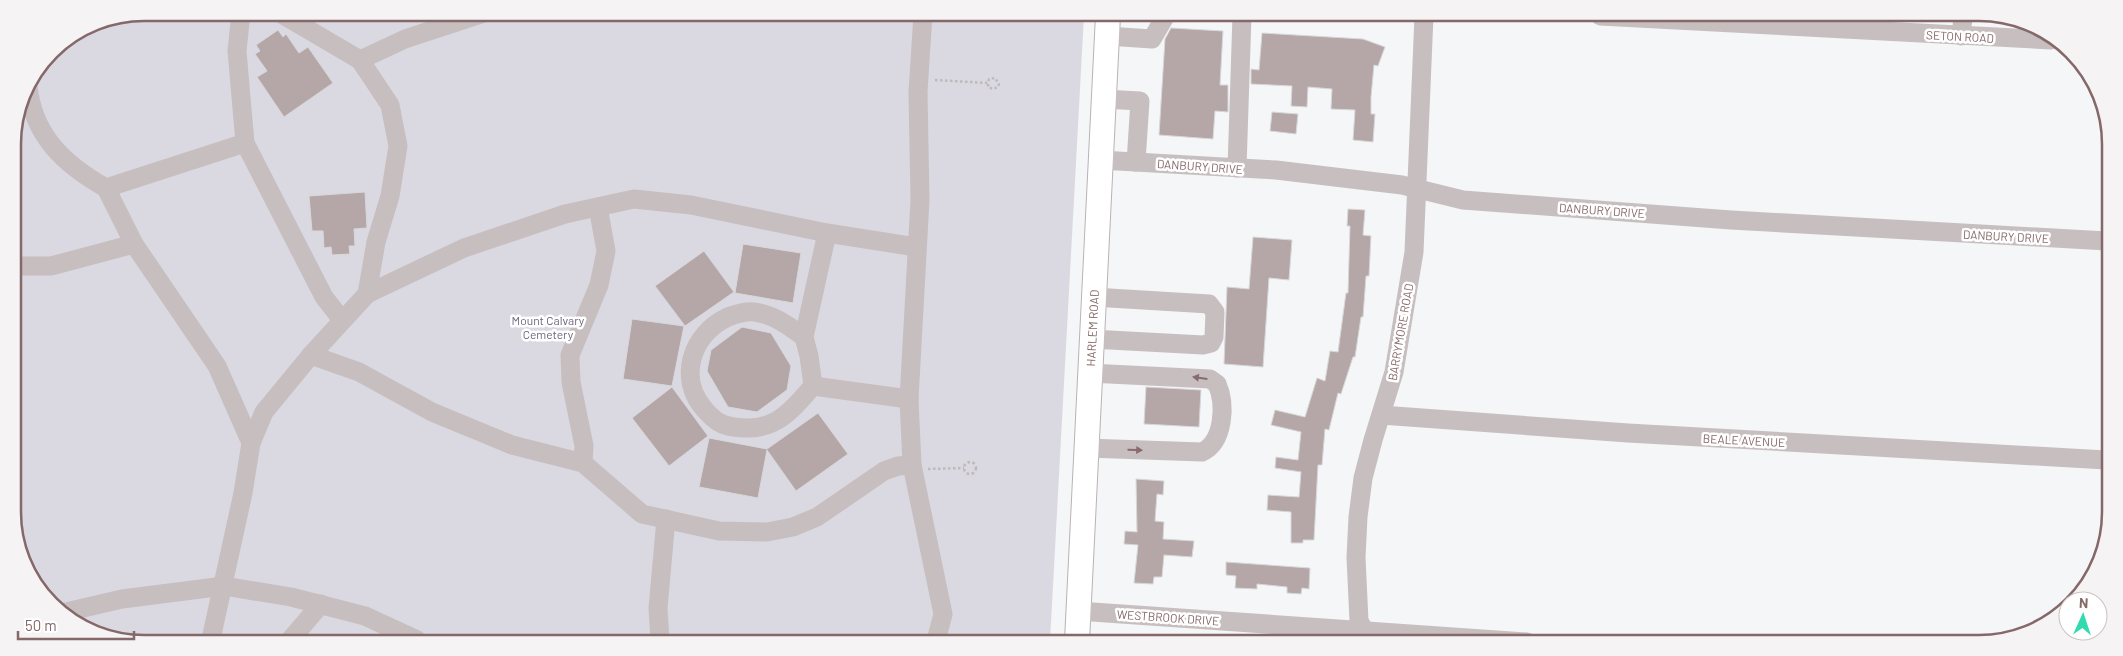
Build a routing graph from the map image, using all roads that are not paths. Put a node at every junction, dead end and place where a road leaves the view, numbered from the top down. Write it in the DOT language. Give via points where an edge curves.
graph roads {
  1 [pos="240,21"];
  2 [pos="294,21"];
  3 [pos="460,21"];
  4 [pos="923,21"];
  5 [pos="1162,21"];
  6 [pos="1242,21"];
  7 [pos="1424,21"];
  8 [pos="1755,21"];
  9 [pos="1963,21"];
  10 [pos="1108,26"];
  11 [pos="1961,36"];
  12 [pos="2043,40"];
  13 [pos="360,60"];
  14 [pos="1103,99"];
  15 [pos="30,100"];
  16 [pos="245,143"];
  17 [pos="1100,160"];
  18 [pos="1136,162"];
  19 [pos="1237,168"];
  20 [pos="106,188"];
  21 [pos="1416,189"];
  22 [pos="598,206"];
  23 [pos="827,232"];
  24 [pos="2102,241"];
  25 [pos="134,244"];
  26 [pos="916,247"];
  27 [pos="22,266"];
  28 [pos="367,294"];
  29 [pos="1093,297"];
  30 [pos="342,320"];
  31 [pos="804,337"];
  32 [pos="1091,338"];
  33 [pos="311,355"];
  34 [pos="1090,373"];
  35 [pos="813,386"];
  36 [pos="908,399"];
  37 [pos="1381,415"];
  38 [pos="251,443"];
  39 [pos="1086,448"];
  40 [pos="2102,460"];
  41 [pos="584,463"];
  42 [pos="913,467"];
  43 [pos="666,519"];
  44 [pos="224,586"];
  45 [pos="321,604"];
  46 [pos="72,611"];
  47 [pos="1078,611"];
  48 [pos="1076,634"];
  49 [pos="1349,634"];
  50 [pos="1367,634"];
  51 [pos="212,635"];
  52 [pos="294,635"];
  53 [pos="406,635"];
  54 [pos="660,635"];
  55 [pos="938,635"];
  1 -- 16 [label="street" via="237,51"];
  2 -- 13 [label="street"];
  3 -- 13 [label="street" via="405,39"];
  4 -- 26 [label="street" via="919,79 920,200"];
  5 -- 10 [label="street" via="1152,39"];
  6 -- 19 [label="street"];
  7 -- 21 [label="street, BARRYMORE ROAD"];
  8 -- 11 [label="street, SETON ROAD"];
  9 -- 11 [label="street"];
  10 -- 14 [label="main road, HARLEM ROAD"];
  11 -- 12 [label="street, SETON ROAD"];
  13 -- 28 [label="street" via="390,105 398,146"];
  14 -- 17 [label="main road, HARLEM ROAD"];
  14 -- 18 [label="street" via="1140,101"];
  15 -- 20 [label="street" via="41,129 57,152 78,172"];
  16 -- 20 [label="street"];
  16 -- 30 [label="street" via="324,297"];
  17 -- 18 [label="street, DANBURY DRIVE"];
  17 -- 29 [label="main road, HARLEM ROAD"];
  18 -- 19 [label="street, DANBURY DRIVE"];
  19 -- 21 [label="street, DANBURY DRIVE" via="1276,170"];
  20 -- 25 [label="street"];
  21 -- 24 [label="street, DANBURY DRIVE" via="1463,200 1731,220"];
  21 -- 37 [label="street, BARRYMORE ROAD" via="1414,252 1394,372"];
  22 -- 23 [label="street" via="634,199 691,205"];
  22 -- 28 [label="street" via="464,248"];
  22 -- 41 [label="street" via="606,251 599,284 570,356"];
  23 -- 26 [label="street"];
  23 -- 31 [label="street"];
  25 -- 27 [label="street" via="51,266"];
  25 -- 38 [label="street" via="217,366"];
  26 -- 36 [label="street"];
  28 -- 30 [label="street"];
  29 -- 32 [label="main road, HARLEM ROAD"];
  29 -- 32 [label="street" via="1209,304 1215,312 1214,337 1211,343 1203,345"];
  30 -- 33 [label="street"];
  31 -- 35 [label="street"];
  31 -- 35 [label="street" via="781,320 754,312 738,313 710,327 701,337 694,349 691,387 697,402 716,421 745,429 774,422"];
  32 -- 34 [label="main road, HARLEM ROAD"];
  33 -- 38 [label="street" via="264,412"];
  33 -- 41 [label="street" via="359,372 432,412 512,445"];
  34 -- 39 [label="main road, HARLEM ROAD"];
  39 -- 34 [label="street, one-way" via="1202,452 1216,441 1222,404 1217,384 1210,380"];
  35 -- 36 [label="street"];
  36 -- 42 [label="street"];
  37 -- 40 [label="street, BEALE AVENUE" via="1628,433"];
  37 -- 50 [label="street, BARRYMORE ROAD" via="1363,478 1358,517 1359,621"];
  38 -- 44 [label="street"];
  39 -- 47 [label="main road, HARLEM ROAD"];
  41 -- 43 [label="street" via="642,514"];
  42 -- 43 [label="street" via="898,466 884,471 817,517 793,527 767,532 719,531"];
  42 -- 55 [label="street" via="943,614"];
  43 -- 54 [label="street" via="658,608"];
  44 -- 45 [label="street"];
  44 -- 46 [label="street" via="122,599"];
  44 -- 51 [label="street"];
  45 -- 52 [label="street"];
  45 -- 53 [label="street" via="365,616"];
  47 -- 48 [label="main road, HARLEM ROAD"];
  47 -- 49 [label="street, WESTBROOK DRIVE"];
}
